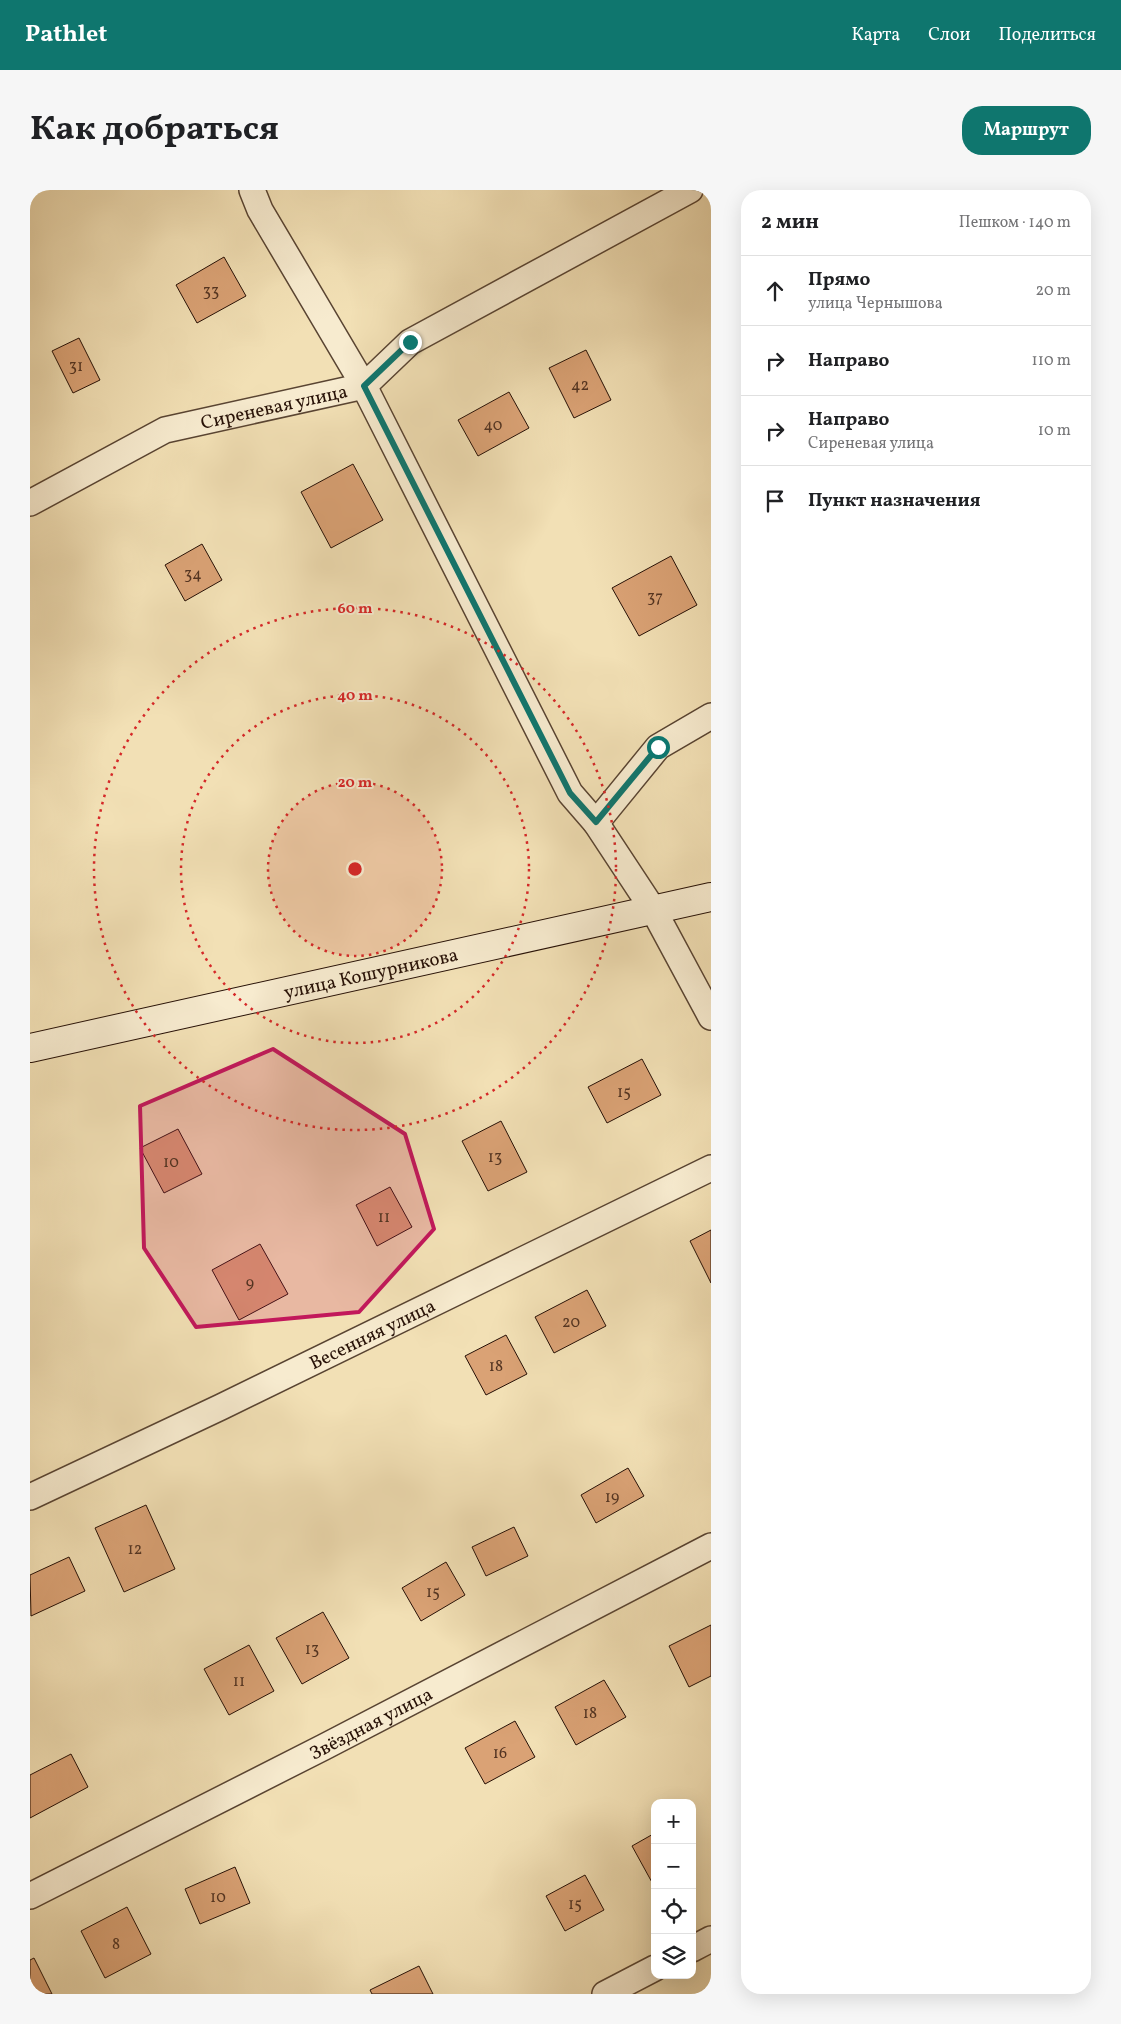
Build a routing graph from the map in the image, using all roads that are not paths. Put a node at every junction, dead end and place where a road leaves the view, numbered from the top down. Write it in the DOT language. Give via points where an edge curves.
graph roads {
  1 [pos="252,190"];
  2 [pos="690,190"];
  3 [pos="364,386"];
  4 [pos="30,503"];
  5 [pos="711,716"];
  6 [pos="596,822"];
  7 [pos="711,897"];
  8 [pos="654,910"];
  9 [pos="711,1017"];
  10 [pos="30,1048"];
  11 [pos="711,1168"];
  12 [pos="30,1497"];
  13 [pos="711,1546"];
  14 [pos="30,1896"];
  15 [pos="711,1939"];
  16 [pos="696,1947"];
  17 [pos="651,1970"];
  18 [pos="605,1994"];
  1 -- 3 [label="street" via="260,210"];
  2 -- 3 [label="street, Сиреневая улица" via="410,342"];
  3 -- 4 [label="street, Сиреневая улица" via="165,430"];
  3 -- 6 [label="street" via="570,793"];
  5 -- 6 [label="street" via="658,747"];
  6 -- 8 [label="street"];
  7 -- 8 [label="main road, улица Кошурникова"];
  8 -- 9 [label="street"];
  8 -- 10 [label="main road, улица Кошурникова"];
  11 -- 12 [label="street, Весенняя улица"];
  13 -- 14 [label="street, Звёздная улица"];
  15 -- 16 [label="street"];
  17 -- 18 [label="street"];
}
